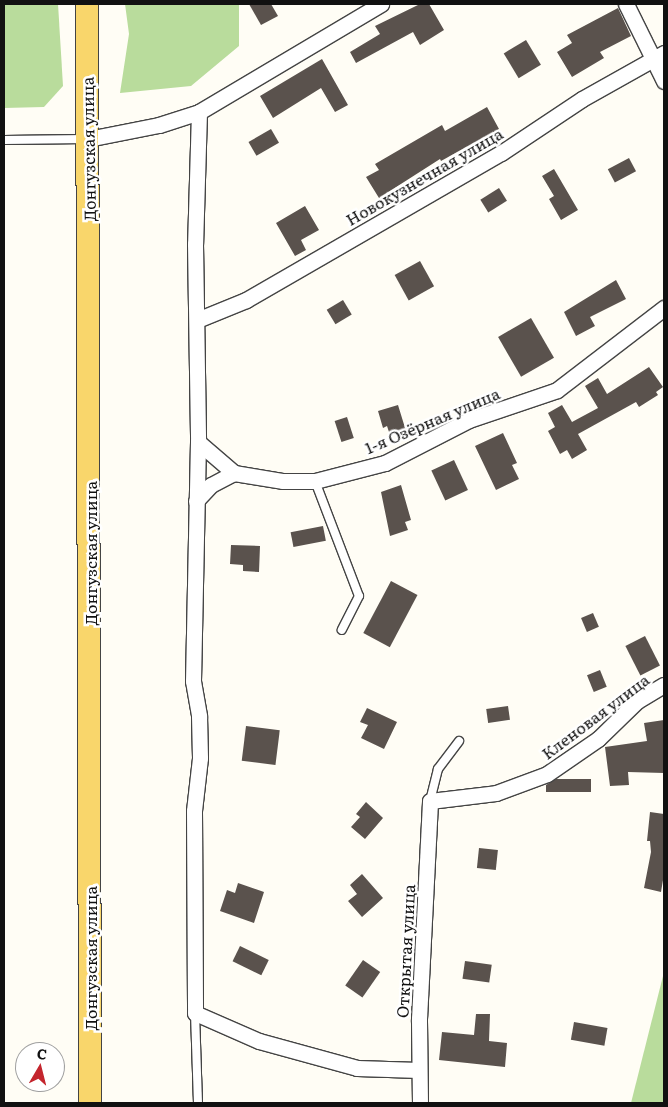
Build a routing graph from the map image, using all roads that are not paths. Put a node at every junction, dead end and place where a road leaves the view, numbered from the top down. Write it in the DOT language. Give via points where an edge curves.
graph roads {
  1 [pos="87,4"];
  2 [pos="381,4"];
  3 [pos="626,4"];
  4 [pos="658,57"];
  5 [pos="664,81"];
  6 [pos="199,112"];
  7 [pos="88,139"];
  8 [pos="4,140"];
  9 [pos="664,308"];
  10 [pos="197,320"];
  11 [pos="198,442"];
  12 [pos="234,473"];
  13 [pos="315,481"];
  14 [pos="196,501"];
  15 [pos="342,630"];
  16 [pos="664,685"];
  17 [pos="459,741"];
  18 [pos="430,801"];
  19 [pos="195,1013"];
  20 [pos="419,1070"];
  21 [pos="90,1103"];
  22 [pos="198,1103"];
  23 [pos="420,1103"];
  1 -- 7 [label="main road, Донгузская улица"];
  2 -- 6 [label="street"];
  3 -- 4 [label="street"];
  4 -- 5 [label="street"];
  4 -- 10 [label="street, Новокузнечная улица" via="582,99 501,153 246,300"];
  6 -- 7 [label="street" via="159,125"];
  6 -- 10 [label="street" via="195,244"];
  7 -- 8 [label="lane"];
  7 -- 21 [label="main road, Донгузская улица"];
  9 -- 13 [label="street, 1-я Озёрная улица" via="557,390 469,420 385,463"];
  10 -- 11 [label="street"];
  11 -- 12 [label="street"];
  11 -- 14 [label="street"];
  12 -- 13 [label="street, 1-я Озёрная улица" via="283,481"];
  12 -- 14 [label="street" via="211,485"];
  13 -- 15 [label="lane" via="359,596"];
  14 -- 19 [label="street" via="193,681 199,716 200,758 194,811"];
  16 -- 18 [label="street, Кленовая улица" via="637,701 598,738 547,774 496,793"];
  17 -- 18 [label="lane" via="438,769"];
  18 -- 20 [label="street, Открытая улица" via="418,1019"];
  19 -- 20 [label="street" via="259,1041 357,1068"];
  19 -- 22 [label="lane"];
  20 -- 23 [label="street, Открытая улица"];
}
